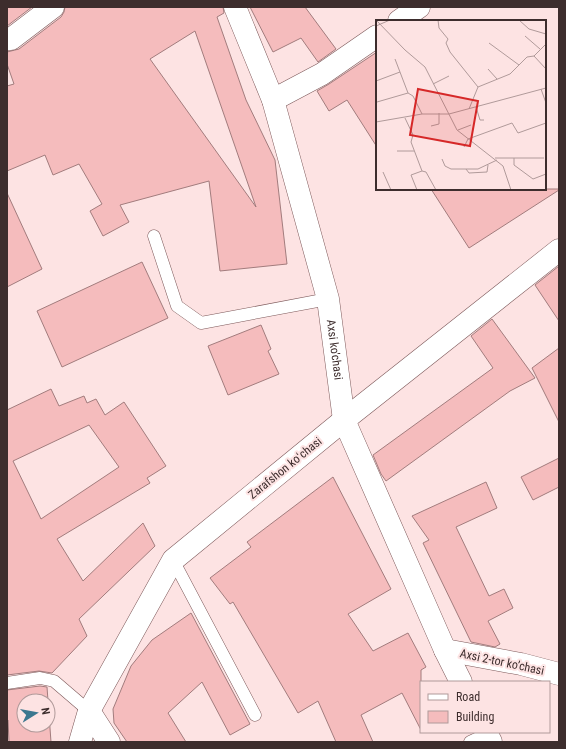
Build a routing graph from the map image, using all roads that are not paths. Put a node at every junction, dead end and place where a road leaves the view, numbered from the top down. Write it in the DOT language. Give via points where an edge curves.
graph roads {
  1 [pos="53,7"];
  2 [pos="235,7"];
  3 [pos="419,7"];
  4 [pos="400,20"];
  5 [pos="376,37"];
  6 [pos="7,39"];
  7 [pos="273,100"];
  8 [pos="154,236"];
  9 [pos="559,250"];
  10 [pos="328,299"];
  11 [pos="344,420"];
  12 [pos="173,560"];
  13 [pos="445,650"];
  14 [pos="559,674"];
  15 [pos="460,681"];
  16 [pos="7,683"];
  17 [pos="89,710"];
  18 [pos="256,715"];
  19 [pos="80,742"];
  20 [pos="109,742"];
  1 -- 6 [label="street" via="11,39"];
  2 -- 7 [label="street, Axsi ko'chasi"];
  3 -- 4 [label="street"];
  5 -- 7 [label="street" via="322,74"];
  7 -- 10 [label="street, Axsi ko'chasi"];
  8 -- 10 [label="lane" via="177,306 201,323"];
  9 -- 11 [label="street, Zarafshon koʻchasi"];
  10 -- 11 [label="street, Axsi ko'chasi"];
  11 -- 12 [label="street, Zarafshon koʻchasi"];
  11 -- 13 [label="street, Axsi ko'chasi"];
  12 -- 17 [label="street, Zarafshon koʻchasi"];
  12 -- 18 [label="lane"];
  13 -- 14 [label="street, Аxsi 2-tor koʼchasi"];
  13 -- 15 [label="street, Axsi ko'chasi"];
  16 -- 17 [label="lane" via="40,678 54,681"];
  17 -- 19 [label="street, Zarafshon koʻchasi"];
  17 -- 20 [label="street"];
}
